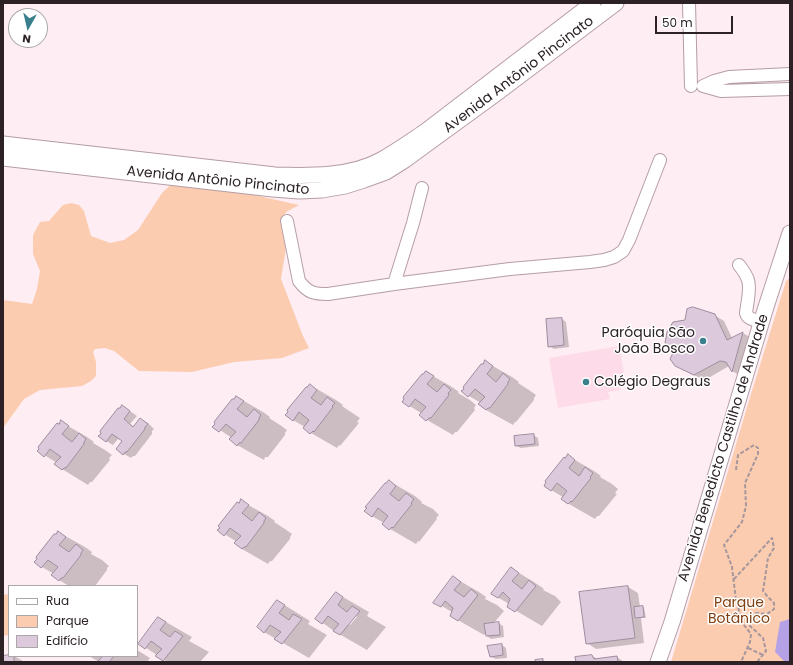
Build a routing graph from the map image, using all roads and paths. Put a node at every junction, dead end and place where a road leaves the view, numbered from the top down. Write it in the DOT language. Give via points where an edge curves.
graph roads {
  1 [pos="593,3"];
  2 [pos="616,3"];
  3 [pos="689,3"];
  4 [pos="790,74"];
  5 [pos="770,75"];
  6 [pos="691,86"];
  7 [pos="769,89"];
  8 [pos="790,89"];
  9 [pos="3,144"];
  10 [pos="3,158"];
  11 [pos="660,160"];
  12 [pos="422,188"];
  13 [pos="287,221"];
  14 [pos="790,233"];
  15 [pos="787,252"];
  16 [pos="739,265"];
  17 [pos="394,284"];
  18 [pos="762,322"];
  19 [pos="736,470"];
  20 [pos="734,578"];
  21 [pos="747,648"];
  22 [pos="763,655"];
  23 [pos="658,662"];
  24 [pos="741,662"];
  25 [pos="757,662"];
  1 -- 9 [label="main road, Avenida Antônio Pincinato" via="426,131 398,150 365,167 321,175 275,175"];
  2 -- 10 [label="main road, Avenida Antônio Pincinato" via="405,160 386,172 345,186 322,190 280,190"];
  3 -- 6 [label="lane"];
  4 -- 5 [label="lane"];
  5 -- 7 [label="lane" via="765,78 764,85"];
  5 -- 7 [label="lane" via="730,77 714,80 703,86 721,90"];
  7 -- 8 [label="lane"];
  11 -- 17 [label="lane" via="630,240 623,251 614,257 590,262"];
  12 -- 17 [label="lane"];
  13 -- 17 [label="lane" via="299,281 310,292 328,294"];
  14 -- 15 [label="main road, Avenida Benedicto Castilho de Andrade"];
  15 -- 18 [label="main road, Avenida Benedicto Castilho de Andrade"];
  16 -- 18 [label="lane" via="748,281 747,317"];
  18 -- 23 [label="main road, Avenida Benedicto Castilho de Andrade"];
  19 -- 20 [label="path" via="738,456 754,445 758,448 758,454 745,483 746,506 742,522 724,545"];
  20 -- 21 [label="path" via="740,614 751,634"];
  20 -- 22 [label="path" via="772,538 774,548 768,558 763,591 774,603 774,609 767,614 755,613 750,625 763,638 766,651"];
  21 -- 22 [label="path"];
  21 -- 24 [label="path"];
  22 -- 25 [label="path"];
}
